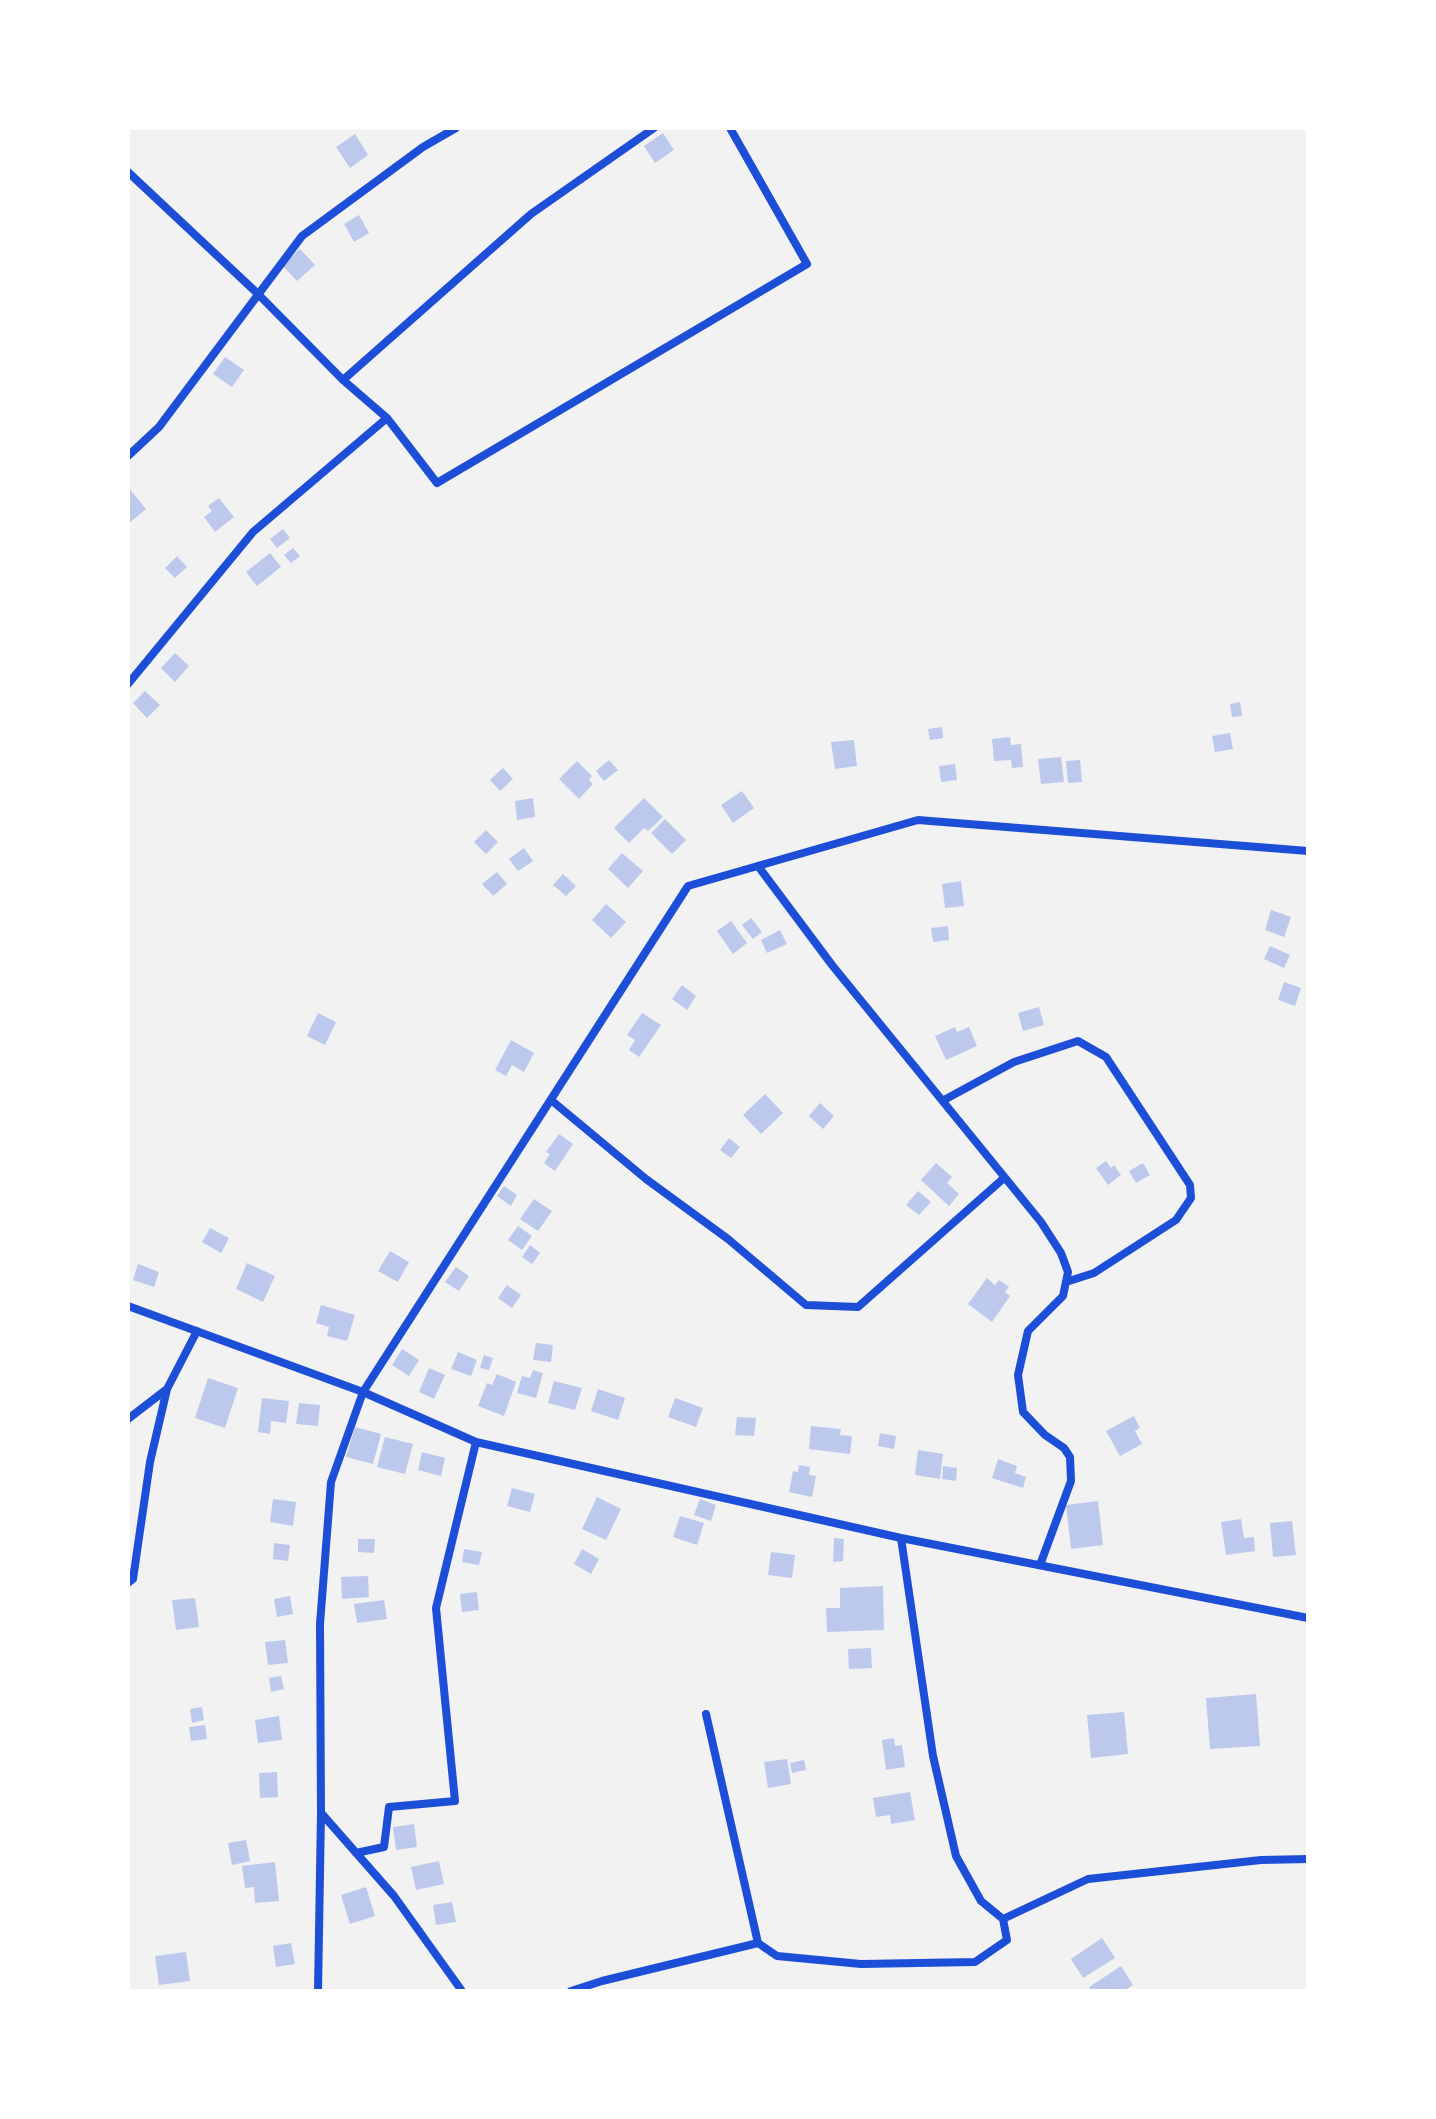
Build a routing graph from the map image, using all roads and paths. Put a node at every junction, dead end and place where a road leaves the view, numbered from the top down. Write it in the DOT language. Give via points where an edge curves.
graph roads {
  1 [pos="456,128"];
  2 [pos="654,128"];
  3 [pos="730,128"];
  4 [pos="128,172"];
  5 [pos="257,293"];
  6 [pos="343,380"];
  7 [pos="387,418"];
  8 [pos="128,456"];
  9 [pos="128,684"];
  10 [pos="1308,851"];
  11 [pos="758,866"];
  12 [pos="551,1100"];
  13 [pos="944,1100"];
  14 [pos="1004,1178"];
  15 [pos="1066,1282"];
  16 [pos="128,1306"];
  17 [pos="197,1331"];
  18 [pos="167,1389"];
  19 [pos="363,1392"];
  20 [pos="128,1419"];
  21 [pos="476,1442"];
  22 [pos="901,1538"];
  23 [pos="1040,1565"];
  24 [pos="128,1583"];
  25 [pos="1308,1618"];
  26 [pos="706,1714"];
  27 [pos="321,1813"];
  28 [pos="356,1853"];
  29 [pos="1308,1859"];
  30 [pos="1003,1919"];
  31 [pos="758,1943"];
  32 [pos="318,1991"];
  33 [pos="462,1991"];
  34 [pos="571,1991"];
  1 -- 5 [label="street" via="302,236"];
  2 -- 6 [label="street" via="531,214"];
  3 -- 7 [label="street" via="807,264 437,483"];
  4 -- 5 [label="street"];
  5 -- 6 [label="street"];
  5 -- 8 [label="street" via="159,427"];
  6 -- 7 [label="street"];
  7 -- 9 [label="street" via="253,532"];
  10 -- 11 [label="street" via="918,820"];
  11 -- 12 [label="street" via="688,886"];
  11 -- 13 [label="street"];
  12 -- 14 [label="street" via="806,1305 858,1307"];
  12 -- 19 [label="street"];
  13 -- 14 [label="street"];
  13 -- 15 [label="street" via="1014,1062 1078,1041 1106,1057 1190,1185 1191,1198 1176,1220 1094,1273"];
  14 -- 15 [label="street" via="1061,1253"];
  15 -- 23 [label="street" via="1063,1296 1028,1331 1018,1375 1023,1412 1064,1448 1072,1467"];
  16 -- 17 [label="street"];
  17 -- 18 [label="street"];
  17 -- 19 [label="street"];
  18 -- 20 [label="street"];
  18 -- 24 [label="street" via="133,1579"];
  19 -- 21 [label="street"];
  19 -- 27 [label="street" via="331,1482 320,1624"];
  21 -- 22 [label="street"];
  21 -- 28 [label="street" via="436,1608 455,1801 389,1807 384,1847"];
  22 -- 23 [label="street"];
  22 -- 30 [label="street" via="933,1756 956,1856 981,1901"];
  23 -- 25 [label="street"];
  26 -- 31 [label="street"];
  27 -- 28 [label="street"];
  27 -- 32 [label="street"];
  28 -- 33 [label="street"];
  29 -- 30 [label="street" via="1088,1879"];
  30 -- 31 [label="street" via="1007,1940 975,1962 777,1956"];
  31 -- 34 [label="street"];
}
